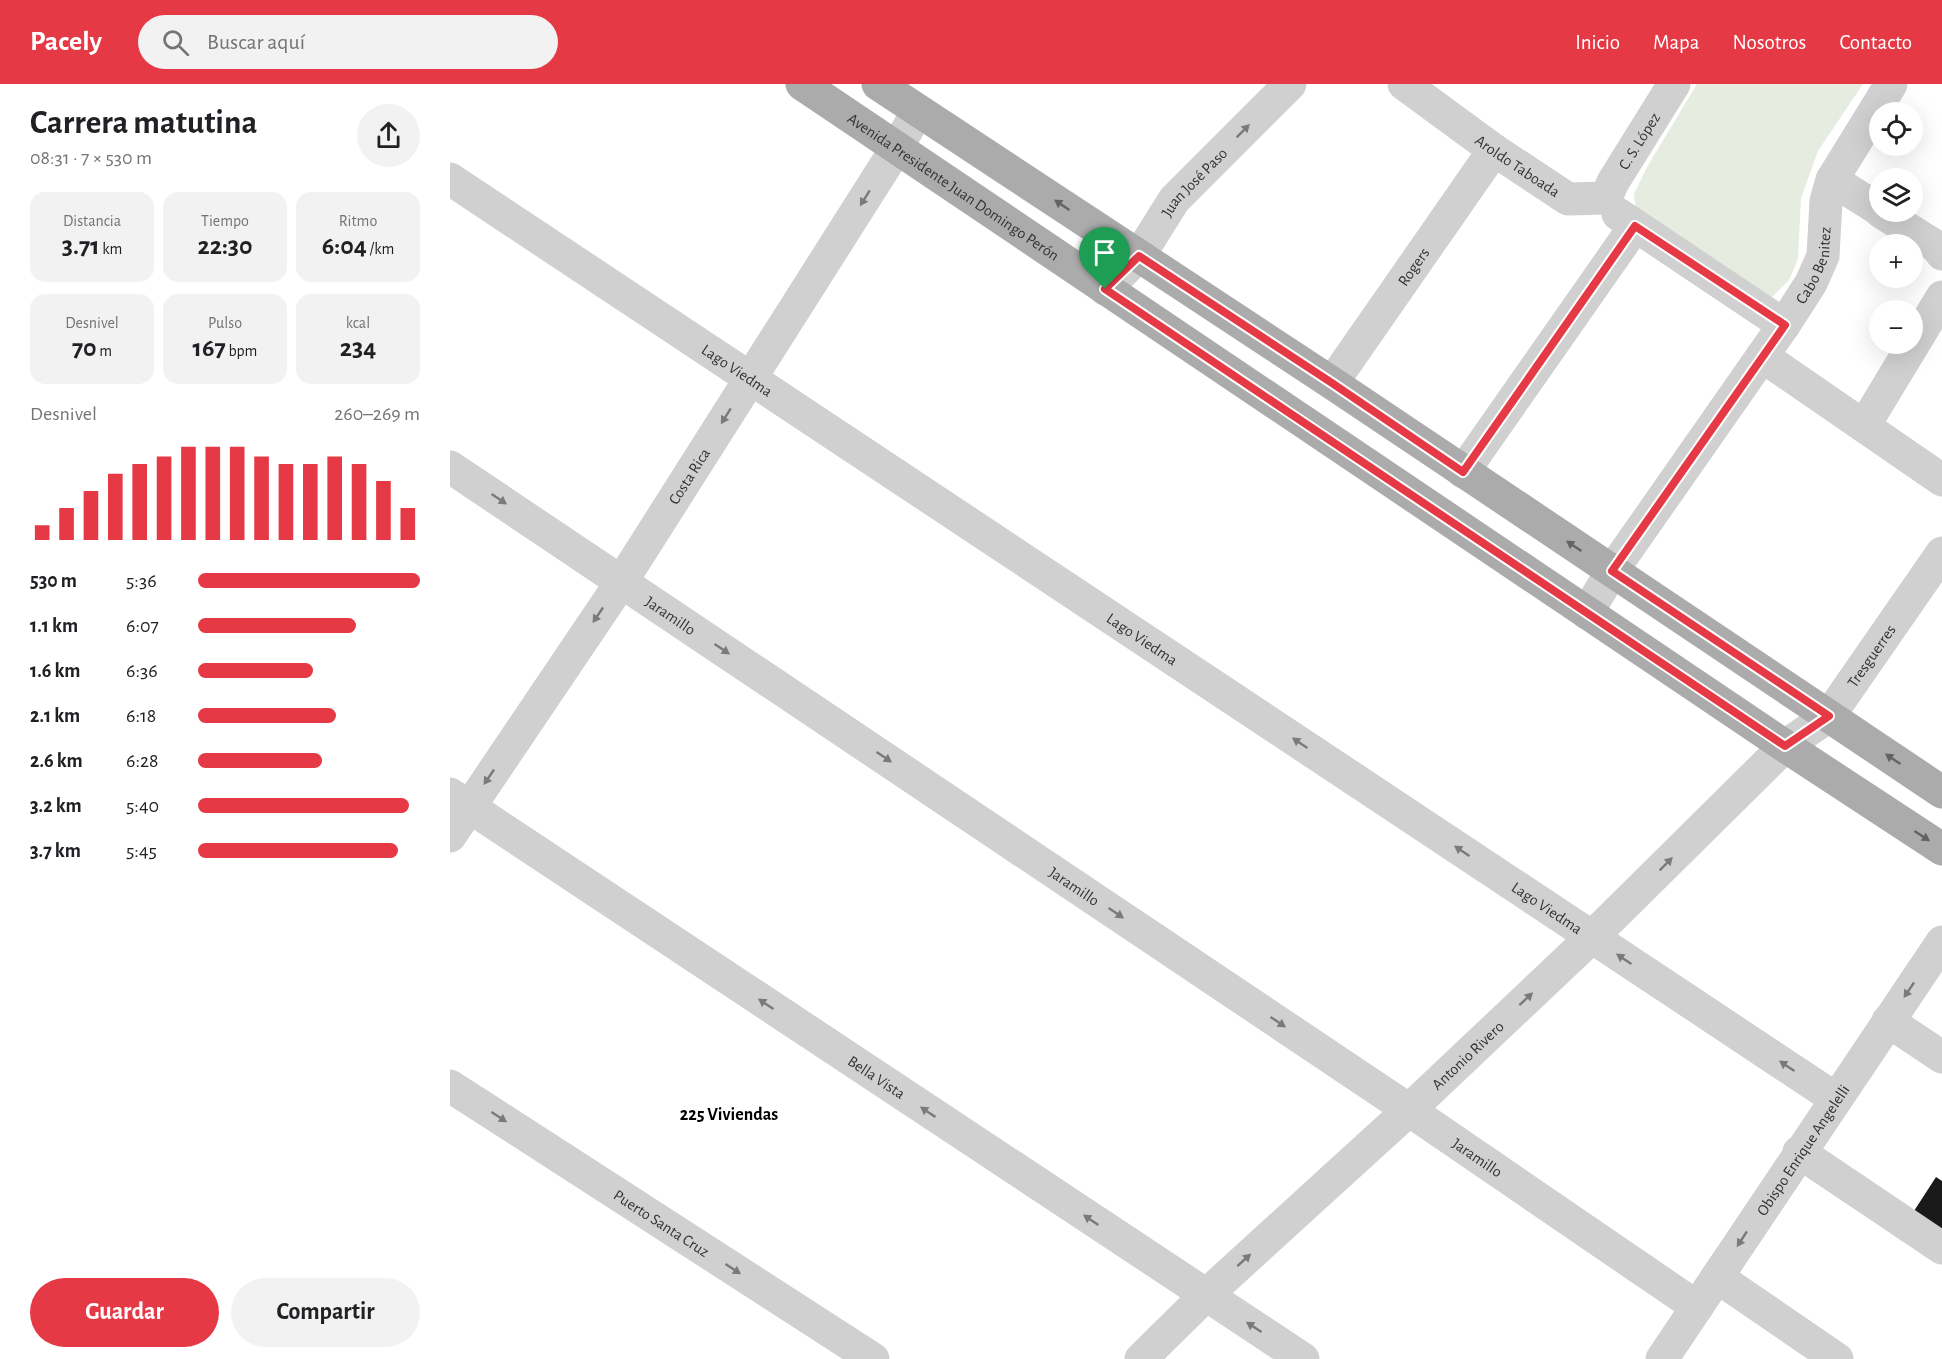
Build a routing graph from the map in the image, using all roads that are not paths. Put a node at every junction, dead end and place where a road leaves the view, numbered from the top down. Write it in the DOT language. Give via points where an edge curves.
graph roads {
  1 [pos="802,84"];
  2 [pos="878,84"];
  3 [pos="1290,84"];
  4 [pos="1404,84"];
  5 [pos="1674,84"];
  6 [pos="1891,84"];
  7 [pos="918,111"];
  8 [pos="896,149"];
  9 [pos="1494,150"];
  10 [pos="450,179"];
  11 [pos="1832,180"];
  12 [pos="1606,198"];
  13 [pos="1869,204"];
  14 [pos="1897,222"];
  15 [pos="1635,226"];
  16 [pos="1942,254"];
  17 [pos="1139,256"];
  18 [pos="1105,289"];
  19 [pos="1942,297"];
  20 [pos="1785,325"];
  21 [pos="1762,356"];
  22 [pos="751,378"];
  23 [pos="1332,383"];
  24 [pos="1864,426"];
  25 [pos="450,467"];
  26 [pos="1463,472"];
  27 [pos="1942,480"];
  28 [pos="1942,553"];
  29 [pos="1612,571"];
  30 [pos="622,581"];
  31 [pos="1587,613"];
  32 [pos="1829,716"];
  33 [pos="1785,746"];
  34 [pos="1942,792"];
  35 [pos="459,801"];
  36 [pos="450,836"];
  37 [pos="1942,849"];
  38 [pos="1592,937"];
  39 [pos="1942,942"];
  40 [pos="1888,1021"];
  41 [pos="1942,1057"];
  42 [pos="450,1086"];
  43 [pos="1836,1099"];
  44 [pos="1409,1110"];
  45 [pos="1799,1152"];
  46 [pos="1942,1248"];
  47 [pos="1717,1277"];
  48 [pos="1205,1296"];
  49 [pos="1697,1307"];
  50 [pos="873,1359"];
  51 [pos="1141,1359"];
  52 [pos="1303,1359"];
  53 [pos="1662,1359"];
  54 [pos="1837,1359"];
  1 -- 8 [label="main road, Avenida Presidente Juan Domingo Perón"];
  2 -- 7 [label="main road"];
  17 -- 3 [label="street, Juan José Paso, one-way" via="1174,200"];
  4 -- 9 [label="street, Aroldo Taboada"];
  5 -- 12 [label="street, C. S. López"];
  6 -- 11 [label="street, Cabo Benitez"];
  7 -- 8 [label="street, Costa Rica"];
  17 -- 7 [label="main road, one-way"];
  8 -- 18 [label="main road, Avenida Presidente Juan Domingo Perón"];
  8 -- 22 [label="street, Costa Rica, one-way"];
  9 -- 12 [label="street, Aroldo Taboada" via="1568,199"];
  9 -- 23 [label="street, Rogers"];
  10 -- 22 [label="street, Lago Viedma"];
  11 -- 13 [label="street"];
  11 -- 20 [label="street, Cabo Benitez" via="1826,201 1823,256"];
  12 -- 15 [label="street" via="1617,214"];
  14 -- 16 [label="street"];
  15 -- 20 [label="street"];
  15 -- 26 [label="street"];
  17 -- 18 [label="street, Juan José Paso"];
  17 -- 23 [label="main road"];
  18 -- 31 [label="main road, Avenida Presidente Juan Domingo Perón"];
  19 -- 24 [label="street"];
  20 -- 21 [label="street, Cabo Benitez"];
  21 -- 24 [label="street"];
  21 -- 29 [label="street, Cabo Benitez"];
  22 -- 30 [label="street, Costa Rica, one-way"];
  38 -- 22 [label="street, Lago Viedma, one-way"];
  23 -- 26 [label="main road"];
  24 -- 27 [label="street"];
  25 -- 30 [label="street, Jaramillo, one-way"];
  29 -- 26 [label="main road, one-way"];
  28 -- 32 [label="street, Tresguerres"];
  29 -- 31 [label="street, Cabo Benitez"];
  29 -- 32 [label="main road"];
  30 -- 35 [label="street, Costa Rica, one-way"];
  30 -- 44 [label="street, Jaramillo, one-way"];
  31 -- 33 [label="main road, Avenida Presidente Juan Domingo Perón"];
  32 -- 33 [label="street, Tresguerres"];
  34 -- 32 [label="main road, one-way"];
  33 -- 37 [label="main road, Avenida Presidente Juan Domingo Perón, one-way"];
  38 -- 33 [label="street, Antonio Rivero, one-way"];
  35 -- 36 [label="street, Costa Rica"];
  48 -- 35 [label="street, Bella Vista, one-way"];
  43 -- 38 [label="street, Lago Viedma, one-way"];
  44 -- 38 [label="street, Antonio Rivero, one-way"];
  39 -- 40 [label="street, Obispo Enrique Angelelli, one-way"];
  40 -- 41 [label="street"];
  40 -- 43 [label="street, Obispo Enrique Angelelli"];
  42 -- 50 [label="street, Puerto Santa Cruz, one-way"];
  43 -- 45 [label="street, Obispo Enrique Angelelli"];
  48 -- 44 [label="street, Antonio Rivero, one-way"];
  44 -- 49 [label="street, Jaramillo"];
  45 -- 46 [label="street"];
  45 -- 47 [label="street, Obispo Enrique Angelelli, one-way"];
  47 -- 49 [label="street, Obispo Enrique Angelelli"];
  47 -- 54 [label="street"];
  48 -- 51 [label="street, Antonio Rivero"];
  52 -- 48 [label="street, Bella Vista, one-way"];
  49 -- 53 [label="street, Obispo Enrique Angelelli"];
}
